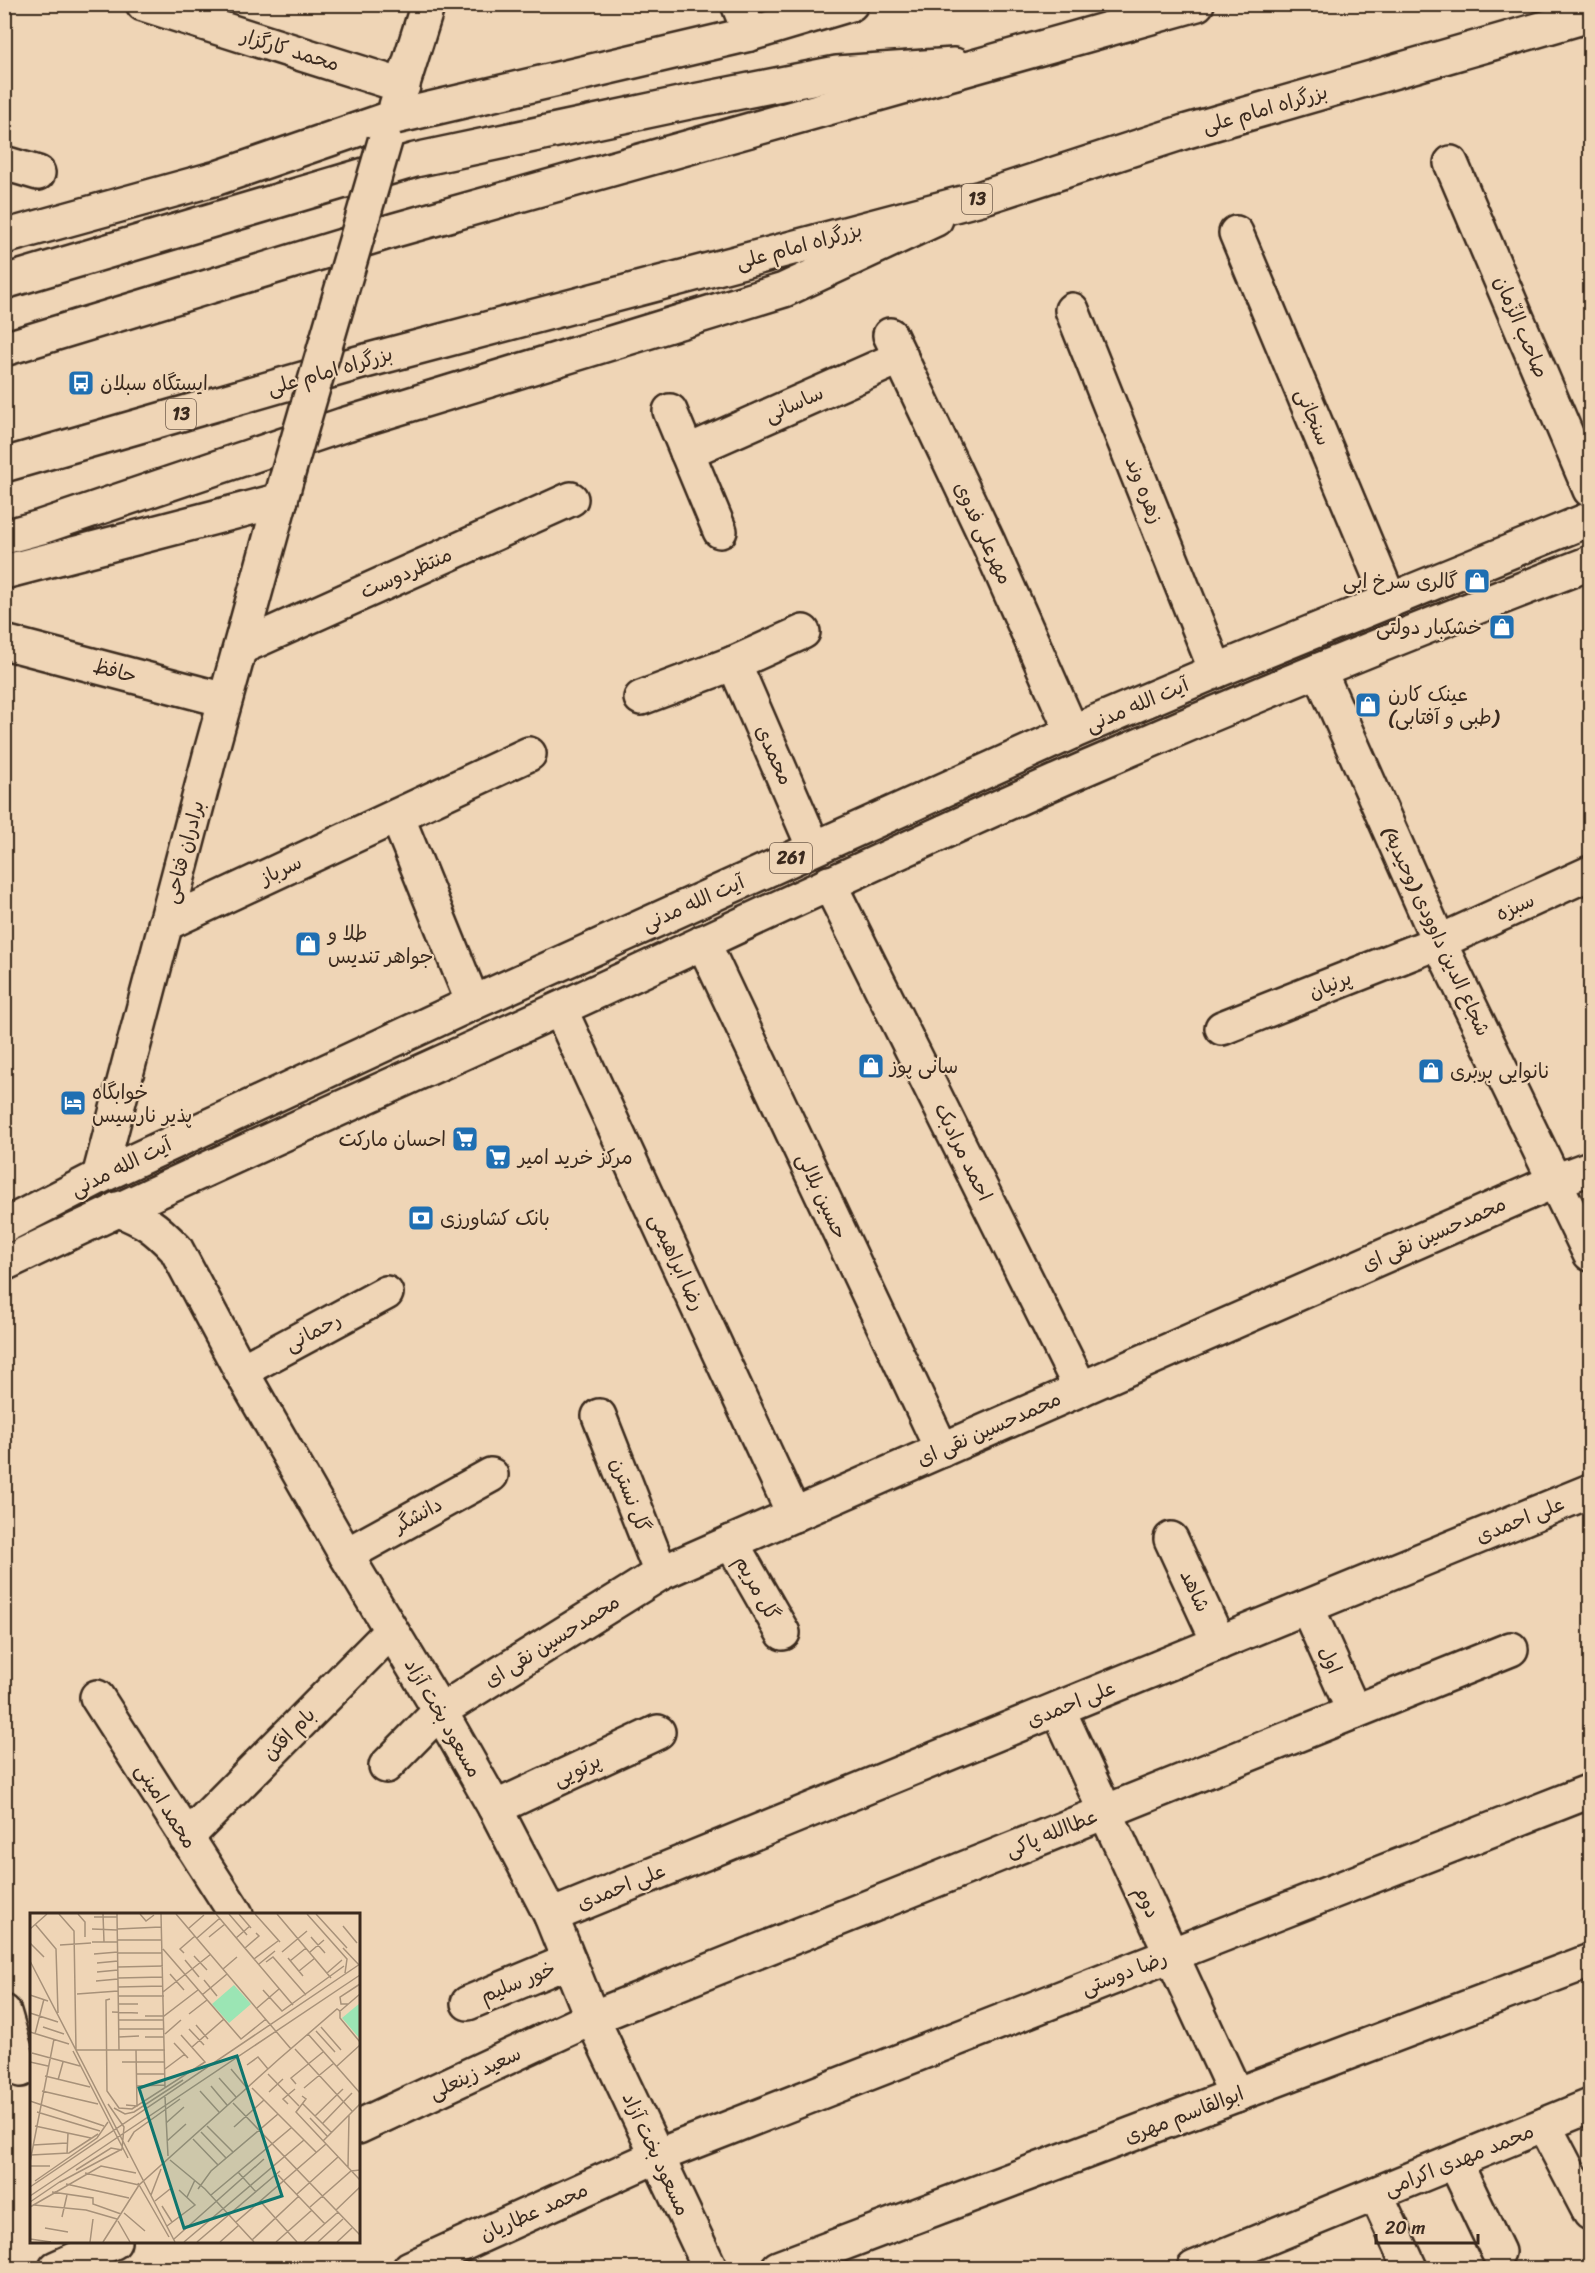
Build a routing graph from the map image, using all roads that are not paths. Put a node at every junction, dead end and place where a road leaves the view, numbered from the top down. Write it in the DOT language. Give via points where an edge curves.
graph roads {
  1 [pos="143,4"];
  2 [pos="428,4"];
  3 [pos="738,4"];
  4 [pos="852,4"];
  5 [pos="1197,4"];
  6 [pos="1590,15"];
  7 [pos="750,34"];
  8 [pos="992,62"];
  9 [pos="403,86"];
  10 [pos="388,130"];
  11 [pos="4,163"];
  12 [pos="1451,163"];
  13 [pos="38,173"];
  14 [pos="981,198"];
  15 [pos="1236,233"];
  16 [pos="4,237"];
  17 [pos="4,282"];
  18 [pos="1072,309"];
  19 [pos="895,346"];
  20 [pos="4,349"];
  21 [pos="670,411"];
  22 [pos="687,452"];
  23 [pos="4,465"];
  24 [pos="1590,490"];
  25 [pos="571,499"];
  26 [pos="280,502"];
  27 [pos="1590,519"];
  28 [pos="720,531"];
  29 [pos="4,537"];
  30 [pos="1590,563"];
  31 [pos="7,580"];
  32 [pos="1390,601"];
  33 [pos="803,632"];
  34 [pos="4,642"];
  35 [pos="242,647"];
  36 [pos="734,663"];
  37 [pos="1319,670"];
  38 [pos="1216,671"];
  39 [pos="640,698"];
  40 [pos="225,700"];
  41 [pos="1072,732"];
  42 [pos="529,754"];
  43 [pos="397,816"];
  44 [pos="814,848"];
  45 [pos="1587,883"];
  46 [pos="829,884"];
  47 [pos="165,924"];
  48 [pos="703,942"];
  49 [pos="1439,942"];
  50 [pos="473,1003"];
  51 [pos="560,1009"];
  52 [pos="1222,1028"];
  53 [pos="1590,1168"];
  54 [pos="99,1177"];
  55 [pos="1555,1181"];
  56 [pos="117,1209"];
  57 [pos="4,1226"];
  58 [pos="1590,1254"];
  59 [pos="4,1263"];
  60 [pos="386,1293"];
  61 [pos="241,1371"];
  62 [pos="1081,1389"];
  63 [pos="599,1416"];
  64 [pos="942,1450"];
  65 [pos="491,1475"];
  66 [pos="1590,1491"];
  67 [pos="794,1515"];
  68 [pos="1170,1539"];
  69 [pos="731,1542"];
  70 [pos="346,1555"];
  71 [pos="660,1573"];
  72 [pos="1307,1607"];
  73 [pos="391,1630"];
  74 [pos="783,1633"];
  75 [pos="1219,1643"];
  76 [pos="1511,1649"];
  77 [pos="97,1697"];
  78 [pos="1058,1709"];
  79 [pos="440,1712"];
  80 [pos="1354,1712"];
  81 [pos="658,1732"];
  82 [pos="386,1766"];
  83 [pos="1590,1791"];
  84 [pos="495,1808"];
  85 [pos="1106,1811"];
  86 [pos="186,1838"];
  87 [pos="235,1913"];
  88 [pos="551,1916"];
  89 [pos="1171,1955"];
  90 [pos="569,1961"];
  91 [pos="1590,1961"];
  92 [pos="468,2003"];
  93 [pos="4,2012"];
  94 [pos="592,2018"];
  95 [pos="19,2071"];
  96 [pos="1236,2095"];
  97 [pos="1590,2106"];
  98 [pos="1544,2125"];
  99 [pos="360,2126"];
  100 [pos="657,2156"];
  101 [pos="1455,2162"];
  102 [pos="1376,2194"];
  103 [pos="1590,2213"];
  104 [pos="110,2243"];
  105 [pos="1498,2252"];
  106 [pos="1247,2259"];
  107 [pos="56,2268"];
  108 [pos="410,2268"];
  109 [pos="710,2268"];
  110 [pos="778,2268"];
  111 [pos="1194,2268"];
  112 [pos="1410,2268"];
  1 -- 9 [label="main road, محمد کارگزار"];
  2 -- 9 [label="main road"];
  3 -- 7 [label="main road"];
  4 -- 7 [label="main road"];
  5 -- 8 [label="main road"];
  6 -- 14 [label="main road, بزرگراه امام علی / 13" via="1184,132"];
  7 -- 10 [label="main road"];
  8 -- 17 [label="main road" via="837,74 416,159"];
  8 -- 20 [label="main road" via="395,230"];
  9 -- 10 [label="main road"];
  10 -- 16 [label="main road"];
  10 -- 26 [label="main road, برادران فتاحی, bridge"];
  11 -- 13 [label="main road"];
  12 -- 24 [label="main road, صاحب الزّمان"];
  14 -- 23 [label="main road, بزرگراه امام علی / 13" via="358,363"];
  14 -- 29 [label="main road" via="784,290 343,425"];
  15 -- 32 [label="main road, سنجانی"];
  18 -- 38 [label="main road, زهره وند"];
  19 -- 22 [label="main road, ساسانی"];
  19 -- 41 [label="main road, مهرعلی فدوی"];
  21 -- 22 [label="main road"];
  22 -- 28 [label="main road"];
  25 -- 35 [label="main road, منتظردوست"];
  26 -- 31 [label="main road"];
  26 -- 35 [label="main road, برادران فتاحی"];
  27 -- 32 [label="main road, آیت الله مدنی / 261"];
  30 -- 37 [label="main road, آیت الله مدنی / 261"];
  32 -- 38 [label="main road, آیت الله مدنی / 261"];
  33 -- 36 [label="main road"];
  34 -- 40 [label="main road, حافظ"];
  35 -- 40 [label="main road, برادران فتاحی"];
  36 -- 39 [label="main road"];
  36 -- 44 [label="main road, محمدی"];
  37 -- 46 [label="main road, آیت الله مدنی / 261"];
  37 -- 49 [label="main road, شجاع الدین داوودی (وحیدیه)"];
  38 -- 41 [label="main road, آیت الله مدنی / 261"];
  40 -- 47 [label="main road, برادران فتاحی"];
  41 -- 44 [label="main road, آیت الله مدنی / 261"];
  42 -- 43 [label="main road, سرباز"];
  43 -- 47 [label="main road, سرباز"];
  43 -- 50 [label="main road"];
  44 -- 50 [label="main road, آیت الله مدنی / 261"];
  45 -- 49 [label="main road, سبزه"];
  46 -- 48 [label="main road, آیت الله مدنی / 261"];
  46 -- 62 [label="main road, احمد مرادبک"];
  47 -- 54 [label="main road, برادران فتاحی"];
  48 -- 51 [label="main road, آیت الله مدنی / 261"];
  48 -- 64 [label="main road, حسین بلالی"];
  49 -- 52 [label="main road, پرنیان"];
  49 -- 55 [label="main road, شجاع الدین داوودی (وحیدیه)"];
  50 -- 54 [label="main road, آیت الله مدنی / 261"];
  51 -- 56 [label="main road, آیت الله مدنی / 261"];
  51 -- 67 [label="main road, رضا ابراهیمی"];
  53 -- 55 [label="main road, محمدحسین نقی ای"];
  54 -- 56 [label="main road"];
  54 -- 57 [label="main road, آیت الله مدنی / 261"];
  55 -- 58 [label="main road, شجاع الدین داوودی (وحیدیه)"];
  55 -- 62 [label="main road, محمدحسین نقی ای"];
  56 -- 59 [label="main road, آیت الله مدنی / 261"];
  56 -- 61 [label="main road, مسعود بخت آزاد" via="144,1220 176,1249"];
  60 -- 61 [label="main road, رحمانی"];
  61 -- 70 [label="main road, مسعود بخت آزاد"];
  62 -- 64 [label="main road, محمدحسین نقی ای"];
  63 -- 71 [label="main road, گل نسترن"];
  64 -- 67 [label="main road, محمدحسین نقی ای"];
  65 -- 70 [label="main road, دانشگر"];
  66 -- 72 [label="main road, علی احمدی"];
  67 -- 69 [label="main road, محمدحسین نقی ای"];
  68 -- 75 [label="main road, شاهد"];
  69 -- 71 [label="main road, محمدحسین نقی ای"];
  69 -- 74 [label="main road, گل مریم"];
  70 -- 73 [label="main road, مسعود بخت آزاد"];
  71 -- 79 [label="main road, محمدحسین نقی ای"];
  72 -- 75 [label="main road, علی احمدی"];
  72 -- 80 [label="main road, اول"];
  73 -- 79 [label="main road, مسعود بخت آزاد"];
  73 -- 86 [label="main road, بام افکن"];
  75 -- 78 [label="main road, علی احمدی"];
  76 -- 80 [label="main road, عطاالله پاکی"];
  77 -- 86 [label="main road, محمد امینی"];
  78 -- 85 [label="main road, دوم"];
  78 -- 88 [label="main road, علی احمدی"];
  79 -- 82 [label="main road, محمدحسین نقی ای"];
  79 -- 84 [label="main road, مسعود بخت آزاد"];
  80 -- 85 [label="main road, عطاالله پاکی"];
  81 -- 84 [label="main road, پرتویی"];
  83 -- 89 [label="main road, رضا دوستی"];
  84 -- 88 [label="main road, مسعود بخت آزاد"];
  85 -- 89 [label="main road, دوم"];
  85 -- 94 [label="main road, عطاالله پاکی"];
  86 -- 87 [label="main road, محمد امینی"];
  88 -- 90 [label="main road, مسعود بخت آزاد"];
  89 -- 96 [label="main road, دوم"];
  89 -- 100 [label="main road, رضا دوستی"];
  90 -- 92 [label="main road, خور سلیم"];
  90 -- 94 [label="main road, مسعود بخت آزاد"];
  91 -- 96 [label="main road, ابوالقاسم مهری"];
  93 -- 95 [label="main road"];
  94 -- 99 [label="main road, سعید زینعلی"];
  94 -- 100 [label="main road, مسعود بخت آزاد"];
  96 -- 110 [label="main road, ابوالقاسم مهری"];
  97 -- 98 [label="main road, محمد مهدی اکرامی"];
  98 -- 101 [label="main road, محمد مهدی اکرامی"];
  98 -- 103 [label="main road"];
  100 -- 108 [label="main road, محمد عطاریان"];
  100 -- 109 [label="main road, مسعود بخت آزاد"];
  101 -- 102 [label="main road, محمد مهدی اکرامی"];
  101 -- 105 [label="main road"];
  102 -- 106 [label="main road, محمد مهدی اکرامی"];
  102 -- 112 [label="main road"];
  104 -- 107 [label="main road"];
  106 -- 111 [label="main road, محمد مهدی اکرامی"];
}
